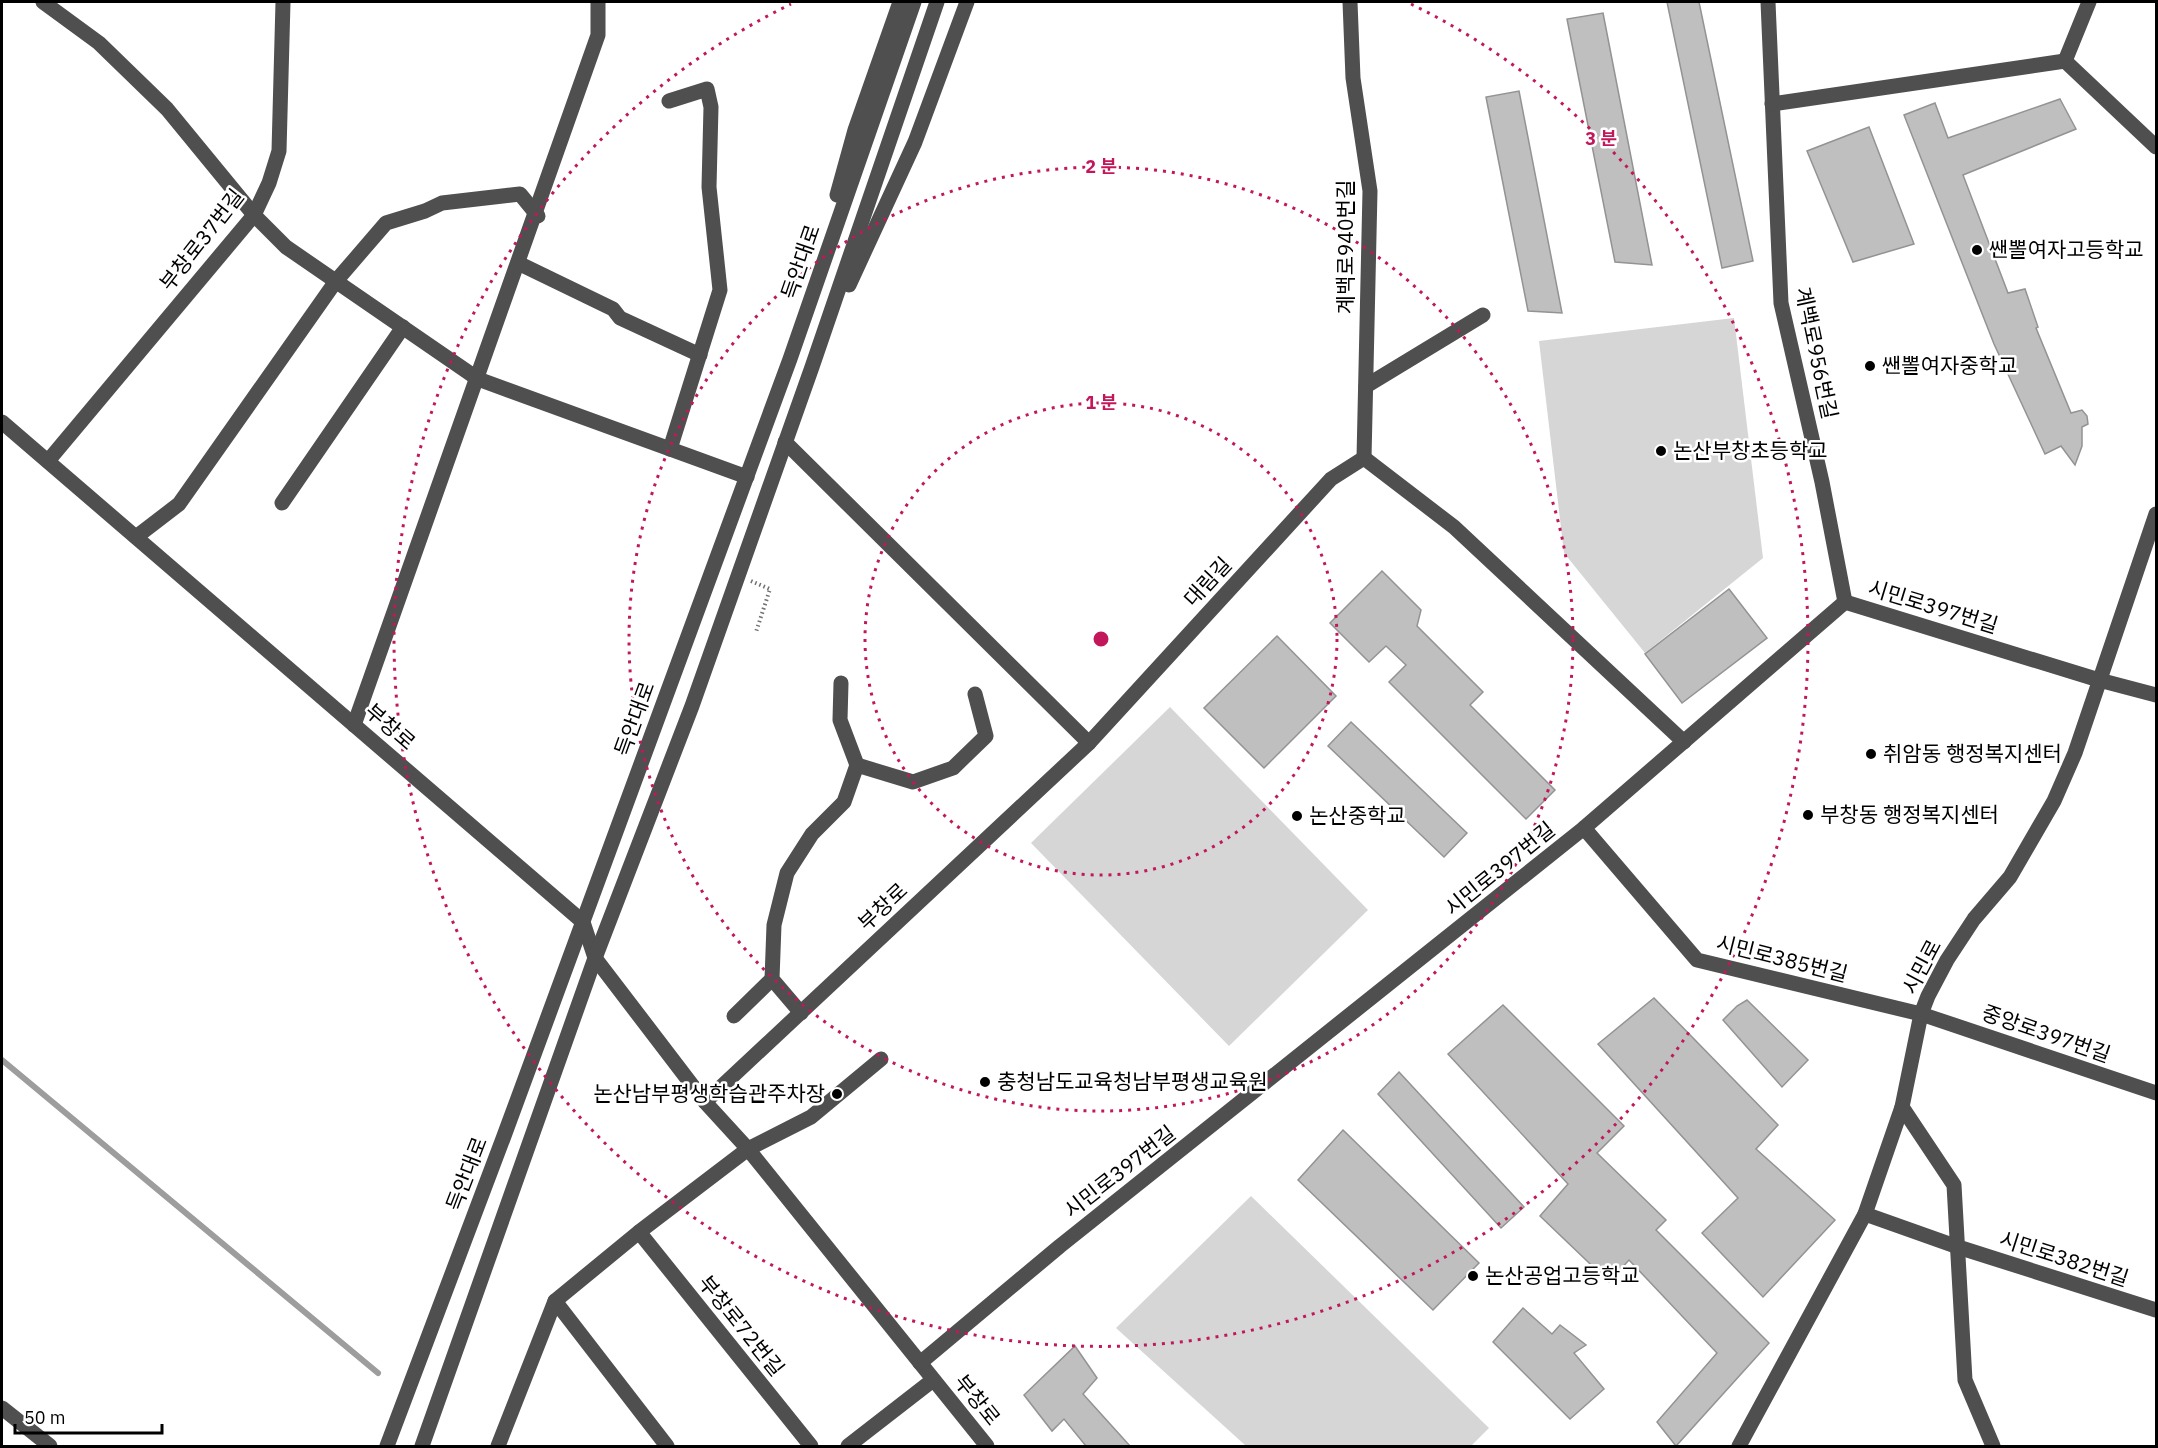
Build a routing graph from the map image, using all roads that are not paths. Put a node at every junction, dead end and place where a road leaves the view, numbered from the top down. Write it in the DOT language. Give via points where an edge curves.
graph roads {
  1 [pos="43,2"];
  2 [pos="283,2"];
  3 [pos="598,2"];
  4 [pos="900,2"];
  5 [pos="914,2"];
  6 [pos="937,2"];
  7 [pos="967,2"];
  8 [pos="1350,2"];
  9 [pos="1768,2"];
  10 [pos="2089,2"];
  11 [pos="2065,62"];
  12 [pos="669,101"];
  13 [pos="1772,104"];
  14 [pos="2157,147"];
  15 [pos="537,214"];
  16 [pos="254,215"];
  17 [pos="518,263"];
  18 [pos="336,281"];
  19 [pos="1483,315"];
  20 [pos="402,327"];
  21 [pos="700,356"];
  22 [pos="790,359"];
  23 [pos="812,367"];
  24 [pos="478,378"];
  25 [pos="1366,386"];
  26 [pos="2,422"];
  27 [pos="785,442"];
  28 [pos="670,449"];
  29 [pos="1364,458"];
  30 [pos="48,461"];
  31 [pos="747,477"];
  32 [pos="282,503"];
  33 [pos="2157,514"];
  34 [pos="136,537"];
  35 [pos="1845,602"];
  36 [pos="2099,680"];
  37 [pos="842,683"];
  38 [pos="975,694"];
  39 [pos="2157,695"];
  40 [pos="354,725"];
  41 [pos="1684,742"];
  42 [pos="1089,743"];
  43 [pos="857,765"];
  44 [pos="1584,828"];
  45 [pos="583,922"];
  46 [pos="595,958"];
  47 [pos="772,979"];
  48 [pos="801,1013"];
  49 [pos="1921,1014"];
  50 [pos="734,1016"];
  51 [pos="881,1059"];
  52 [pos="2157,1093"];
  53 [pos="705,1102"];
  54 [pos="1902,1107"];
  55 [pos="748,1149"];
  56 [pos="1864,1214"];
  57 [pos="639,1232"];
  58 [pos="1958,1247"];
  59 [pos="555,1301"];
  60 [pos="2157,1310"];
  61 [pos="920,1364"];
  62 [pos="933,1380"];
  63 [pos="2,1408"];
  64 [pos="50,1446"];
  65 [pos="387,1446"];
  66 [pos="422,1446"];
  67 [pos="498,1446"];
  68 [pos="667,1446"];
  69 [pos="811,1446"];
  70 [pos="848,1446"];
  71 [pos="987,1446"];
  72 [pos="1739,1446"];
  73 [pos="1993,1446"];
  1 -- 16 [label="street" via="99,43 167,109"];
  2 -- 16 [label="street, 부창로37번길" via="279,151"];
  3 -- 15 [label="street" via="598,35"];
  4 -- 22 [label="street" via="855,130"];
  5 -- 22 [label="street, 득안대로"];
  6 -- 23 [label="street"];
  7 -- 23 [label="street" via="915,142"];
  8 -- 25 [label="street, 계백로940번길" via="1353,78 1370,191"];
  9 -- 13 [label="street, 계백로956번길"];
  10 -- 11 [label="street"];
  11 -- 13 [label="street"];
  11 -- 14 [label="street"];
  12 -- 21 [label="street" via="707,89 711,107 709,187 720,290"];
  13 -- 35 [label="street, 계백로956번길" via="1781,303"];
  15 -- 17 [label="street"];
  15 -- 18 [label="street" via="520,194 442,203 386,223"];
  16 -- 18 [label="street" via="286,247"];
  16 -- 30 [label="street, 부창로37번길"];
  17 -- 21 [label="street"];
  17 -- 24 [label="street"];
  18 -- 20 [label="street"];
  18 -- 34 [label="street" via="180,504"];
  19 -- 25 [label="street"];
  20 -- 24 [label="street"];
  20 -- 32 [label="street"];
  21 -- 28 [label="street"];
  22 -- 31 [label="street, 득안대로"];
  23 -- 27 [label="street"];
  24 -- 28 [label="street"];
  24 -- 40 [label="street"];
  25 -- 29 [label="street, 계백로940번길"];
  26 -- 30 [label="street, 부창로"];
  27 -- 42 [label="street"];
  27 -- 46 [label="street" via="692,706"];
  28 -- 31 [label="street"];
  29 -- 41 [label="street" via="1454,527"];
  29 -- 42 [label="street, 대림길" via="1331,479"];
  30 -- 34 [label="street, 부창로"];
  31 -- 45 [label="street, 득안대로"];
  33 -- 36 [label="street, 시민로"];
  34 -- 40 [label="street, 부창로"];
  35 -- 36 [label="street, 시민로397번길"];
  35 -- 41 [label="street, 시민로397번길"];
  36 -- 39 [label="street, 시민로397번길"];
  36 -- 49 [label="street, 시민로" via="2054,801 2010,877 1988,900 1947,960"];
  37 -- 43 [label="street" via="840,720"];
  38 -- 43 [label="street" via="986,736 953,768 913,782"];
  40 -- 45 [label="street, 부창로"];
  41 -- 44 [label="street, 시민로397번길"];
  42 -- 48 [label="street, 부창로"];
  43 -- 47 [label="street" via="844,802 812,834 787,873 774,925"];
  44 -- 49 [label="street, 시민로385번길" via="1697,960"];
  44 -- 61 [label="street, 시민로397번길" via="1060,1246"];
  45 -- 46 [label="street, 부창로"];
  45 -- 65 [label="street, 득안대로"];
  46 -- 53 [label="street, 부창로"];
  46 -- 66 [label="street"];
  47 -- 48 [label="street"];
  47 -- 50 [label="street"];
  48 -- 53 [label="street, 부창로"];
  49 -- 52 [label="street, 중앙로397번길"];
  49 -- 54 [label="street, 시민로"];
  51 -- 55 [label="street" via="811,1117"];
  53 -- 55 [label="street, 부창로"];
  54 -- 56 [label="street, 시민로"];
  54 -- 58 [label="street" via="1954,1185"];
  55 -- 57 [label="street"];
  55 -- 61 [label="street, 부창로"];
  56 -- 58 [label="street, 시민로382번길"];
  56 -- 72 [label="street, 시민로"];
  57 -- 59 [label="street"];
  57 -- 69 [label="street, 부창로72번길"];
  58 -- 60 [label="street, 시민로382번길"];
  58 -- 73 [label="street" via="1965,1380"];
  59 -- 67 [label="street"];
  59 -- 68 [label="street"];
  61 -- 62 [label="street, 부창로"];
  62 -- 70 [label="street"];
  62 -- 71 [label="street, 부창로"];
  63 -- 64 [label="street"];
}
